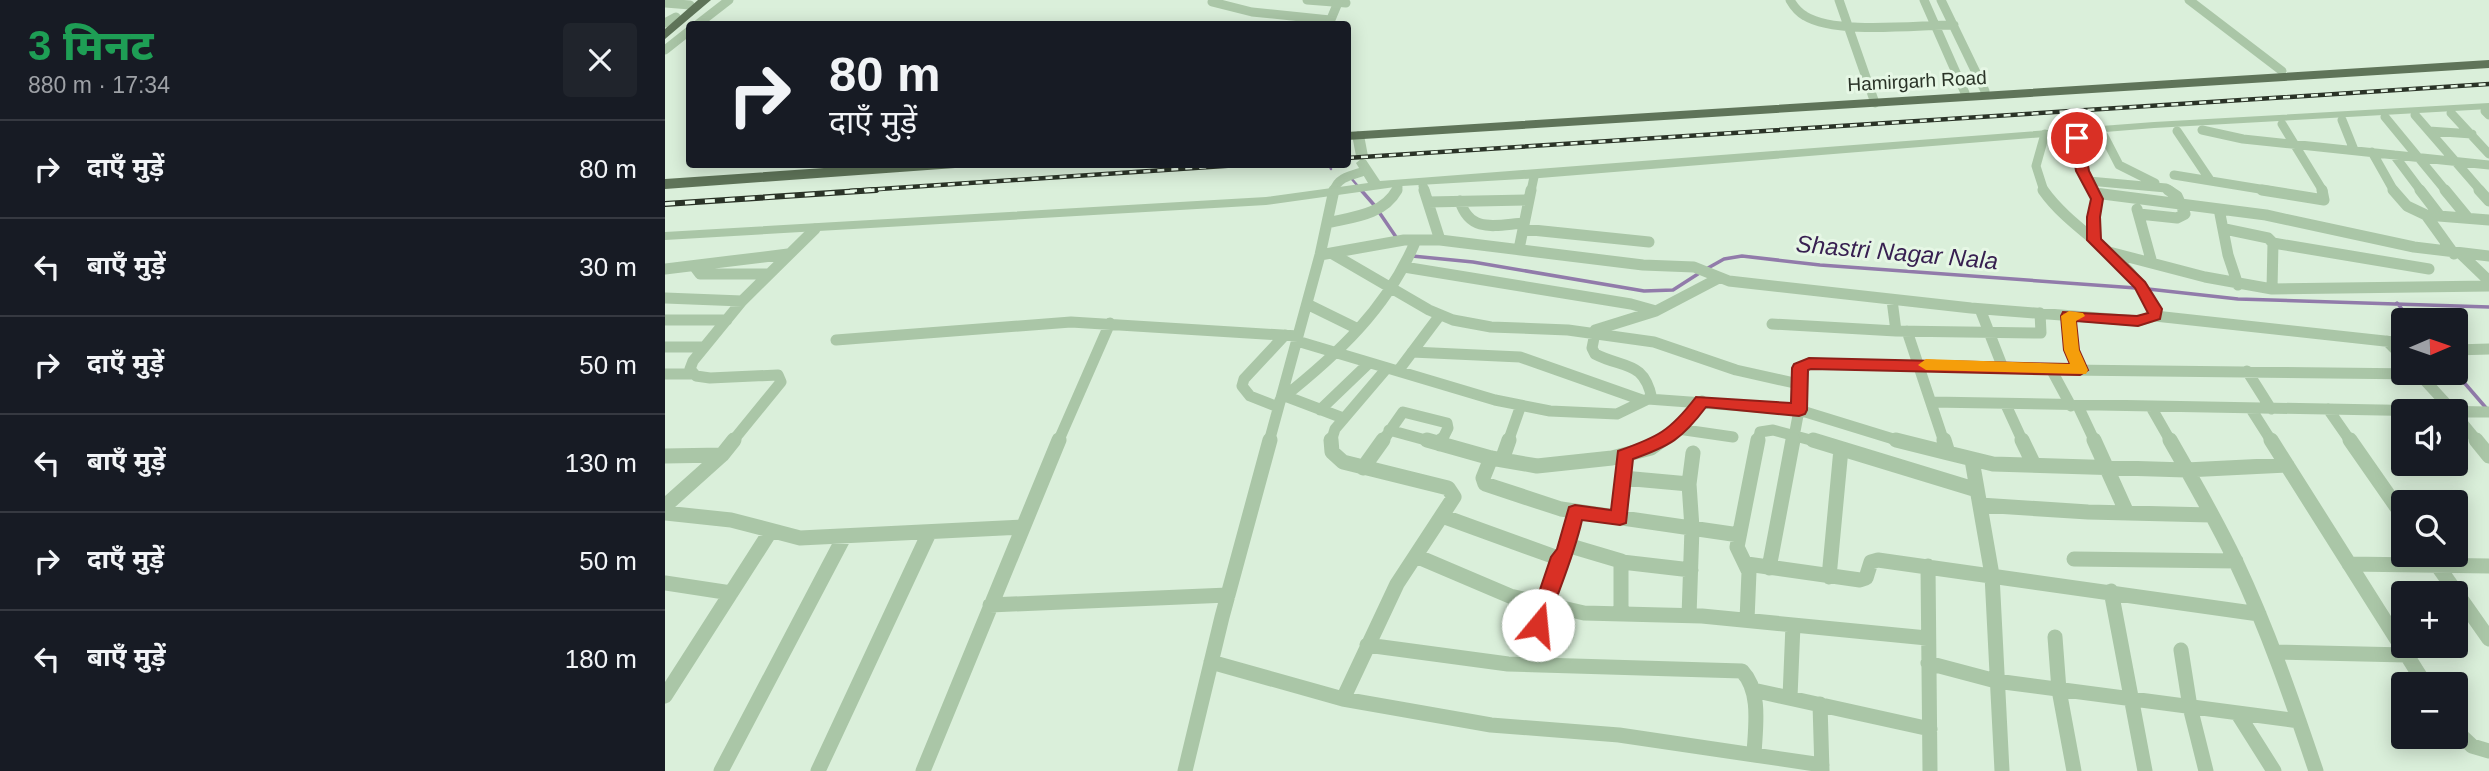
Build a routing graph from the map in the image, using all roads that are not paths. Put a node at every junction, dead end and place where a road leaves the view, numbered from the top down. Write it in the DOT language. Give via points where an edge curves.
graph roads {
  1 [pos="705,0"];
  2 [pos="729,0"];
  3 [pos="1307,0"];
  4 [pos="1790,0"];
  5 [pos="1839,0"];
  6 [pos="1924,0"];
  7 [pos="1941,0"];
  8 [pos="2189,0"];
  9 [pos="1343,1"];
  10 [pos="1212,2"];
  11 [pos="665,3"];
  12 [pos="693,3"];
  13 [pos="702,21"];
  14 [pos="1317,21"];
  15 [pos="1333,21"];
  16 [pos="1935,24"];
  17 [pos="1846,25"];
  18 [pos="1954,25"];
  19 [pos="669,32"];
  20 [pos="2489,57"];
  21 [pos="2489,64"];
  22 [pos="2282,71"];
  23 [pos="1985,91"];
  24 [pos="1965,93"];
  25 [pos="1874,100"];
  26 [pos="2488,110"];
  27 [pos="2451,113"];
  28 [pos="2415,115"];
  29 [pos="2385,117"];
  30 [pos="2342,120"];
  31 [pos="2282,124"];
  32 [pos="2202,130"];
  33 [pos="2177,131"];
  34 [pos="2428,131"];
  35 [pos="1351,133"];
  36 [pos="2472,134"];
  37 [pos="2104,136"];
  38 [pos="2044,137"];
  39 [pos="2077,138"];
  40 [pos="2292,144"];
  41 [pos="2354,150"];
  42 [pos="2372,152"];
  43 [pos="2489,153"];
  44 [pos="2394,155"];
  45 [pos="2419,158"];
  46 [pos="2456,161"];
  47 [pos="1363,163"];
  48 [pos="2489,165"];
  49 [pos="799,168"];
  50 [pos="897,168"];
  51 [pos="2174,175"];
  52 [pos="665,177"];
  53 [pos="1534,177"];
  54 [pos="2210,180"];
  55 [pos="2088,181"];
  56 [pos="665,184"];
  57 [pos="1382,186"];
  58 [pos="1423,186"];
  59 [pos="2161,186"];
  60 [pos="1339,191"];
  61 [pos="2095,193"];
  62 [pos="1294,195"];
  63 [pos="2134,198"];
  64 [pos="1528,200"];
  65 [pos="1460,201"];
  66 [pos="2489,201"];
  67 [pos="1428,202"];
  68 [pos="2183,205"];
  69 [pos="2219,209"];
  70 [pos="2139,214"];
  71 [pos="2426,215"];
  72 [pos="2440,216"];
  73 [pos="2478,219"];
  74 [pos="1327,223"];
  75 [pos="1523,226"];
  76 [pos="665,229"];
  77 [pos="815,229"];
  78 [pos="2225,229"];
  79 [pos="2489,233"];
  80 [pos="665,236"];
  81 [pos="1410,240"];
  82 [pos="1440,240"];
  83 [pos="2094,240"];
  84 [pos="1649,242"];
  85 [pos="2273,243"];
  86 [pos="1519,249"];
  87 [pos="2107,251"];
  88 [pos="788,254"];
  89 [pos="1326,254"];
  90 [pos="2458,255"];
  91 [pos="2489,256"];
  92 [pos="1407,261"];
  93 [pos="2152,263"];
  94 [pos="694,266"];
  95 [pos="665,269"];
  96 [pos="2429,269"];
  97 [pos="768,274"];
  98 [pos="1710,274"];
  99 [pos="2489,284"];
  100 [pos="2238,285"];
  101 [pos="1392,287"];
  102 [pos="2272,289"];
  103 [pos="665,298"];
  104 [pos="1892,300"];
  105 [pos="742,301"];
  106 [pos="1307,304"];
  107 [pos="1980,309"];
  108 [pos="1655,311"];
  109 [pos="2040,313"];
  110 [pos="1440,315"];
  111 [pos="2069,316"];
  112 [pos="2155,316"];
  113 [pos="665,320"];
  114 [pos="727,320"];
  115 [pos="1110,323"];
  116 [pos="1772,324"];
  117 [pos="1358,328"];
  118 [pos="1902,331"];
  119 [pos="1591,332"];
  120 [pos="1989,333"];
  121 [pos="1293,337"];
  122 [pos="837,340"];
  123 [pos="2387,341"];
  124 [pos="2391,342"];
  125 [pos="2391,345"];
  126 [pos="665,347"];
  127 [pos="704,347"];
  128 [pos="2489,349"];
  129 [pos="2468,350"];
  130 [pos="1412,352"];
  131 [pos="1336,354"];
  132 [pos="1369,363"];
  133 [pos="1918,364"];
  134 [pos="2003,368"];
  135 [pos="2051,369"];
  136 [pos="1392,370"];
  137 [pos="2080,370"];
  138 [pos="2247,371"];
  139 [pos="2391,373"];
  140 [pos="665,374"];
  141 [pos="691,374"];
  142 [pos="1800,384"];
  143 [pos="2429,385"];
  144 [pos="1647,399"];
  145 [pos="2442,399"];
  146 [pos="1281,401"];
  147 [pos="1702,401"];
  148 [pos="1932,402"];
  149 [pos="1521,405"];
  150 [pos="2005,405"];
  151 [pos="2074,406"];
  152 [pos="2151,407"];
  153 [pos="2251,409"];
  154 [pos="2271,409"];
  155 [pos="1320,410"];
  156 [pos="1799,410"];
  157 [pos="2328,410"];
  158 [pos="2391,411"];
  159 [pos="2468,412"];
  160 [pos="2486,412"];
  161 [pos="1343,418"];
  162 [pos="1678,429"];
  163 [pos="1389,430"];
  164 [pos="2468,430"];
  165 [pos="1795,435"];
  166 [pos="1733,437"];
  167 [pos="1440,444"];
  168 [pos="1841,449"];
  169 [pos="1693,453"];
  170 [pos="1948,453"];
  171 [pos="723,455"];
  172 [pos="1625,455"];
  173 [pos="665,456"];
  174 [pos="2489,456"];
  175 [pos="1496,459"];
  176 [pos="1972,460"];
  177 [pos="2033,465"];
  178 [pos="2287,466"];
  179 [pos="2106,467"];
  180 [pos="1363,468"];
  181 [pos="2186,470"];
  182 [pos="1623,478"];
  183 [pos="1689,484"];
  184 [pos="1979,498"];
  185 [pos="2391,499"];
  186 [pos="665,506"];
  187 [pos="1575,512"];
  188 [pos="665,513"];
  189 [pos="2127,513"];
  190 [pos="2211,515"];
  191 [pos="1442,516"];
  192 [pos="1620,518"];
  193 [pos="1022,527"];
  194 [pos="1692,528"];
  195 [pos="771,532"];
  196 [pos="929,533"];
  197 [pos="1739,534"];
  198 [pos="844,537"];
  199 [pos="1564,551"];
  200 [pos="1416,556"];
  201 [pos="2074,559"];
  202 [pos="2236,561"];
  203 [pos="1622,562"];
  204 [pos="2391,562"];
  205 [pos="1747,564"];
  206 [pos="2349,564"];
  207 [pos="2468,564"];
  208 [pos="1928,566"];
  209 [pos="2489,566"];
  210 [pos="2439,567"];
  211 [pos="1769,568"];
  212 [pos="1691,570"];
  213 [pos="1992,575"];
  214 [pos="1829,577"];
  215 [pos="665,583"];
  216 [pos="2111,591"];
  217 [pos="731,593"];
  218 [pos="1228,596"];
  219 [pos="990,606"];
  220 [pos="1543,606"];
  221 [pos="1621,614"];
  222 [pos="2259,614"];
  223 [pos="1689,616"];
  224 [pos="1747,620"];
  225 [pos="1793,625"];
  226 [pos="2391,631"];
  227 [pos="2055,637"];
  228 [pos="1927,638"];
  229 [pos="2489,639"];
  230 [pos="1367,645"];
  231 [pos="2181,650"];
  232 [pos="2275,652"];
  233 [pos="2391,655"];
  234 [pos="1211,662"];
  235 [pos="1928,663"];
  236 [pos="1526,664"];
  237 [pos="1996,681"];
  238 [pos="1753,690"];
  239 [pos="2059,690"];
  240 [pos="665,696"];
  241 [pos="1790,697"];
  242 [pos="1343,699"];
  243 [pos="2130,699"];
  244 [pos="1820,704"];
  245 [pos="2190,707"];
  246 [pos="2238,714"];
  247 [pos="2299,721"];
  248 [pos="1930,729"];
  249 [pos="2468,742"];
  250 [pos="2489,751"];
  251 [pos="1754,755"];
  252 [pos="1822,768"];
  253 [pos="721,771"];
  254 [pos="818,771"];
  255 [pos="923,771"];
  256 [pos="1185,771"];
  257 [pos="1930,771"];
  258 [pos="2002,771"];
  259 [pos="2074,771"];
  260 [pos="2145,771"];
  261 [pos="2206,771"];
  262 [pos="2274,771"];
  263 [pos="2316,771"];
  1 -- 19 [label="main road"];
  2 -- 13 [label="street"];
  3 -- 9 [label="street"];
  4 -- 17 [label="street" via="1809,18"];
  5 -- 17 [label="street"];
  6 -- 16 [label="street"];
  7 -- 18 [label="street"];
  8 -- 22 [label="street"];
  9 -- 15 [label="street"];
  10 -- 14 [label="street"];
  11 -- 12 [label="street"];
  12 -- 19 [label="main road"];
  16 -- 17 [label="street"];
  16 -- 18 [label="street"];
  16 -- 24 [label="street"];
  17 -- 25 [label="street"];
  18 -- 23 [label="street"];
  20 -- 22 [label="main road, Hamirgarh Road"];
  21 -- 25 [label="main road, Hamirgarh Road"];
  22 -- 23 [label="main road, Hamirgarh Road"];
  23 -- 24 [label="main road, Hamirgarh Road"];
  24 -- 25 [label="main road, Hamirgarh Road"];
  25 -- 35 [label="main road, Hamirgarh Road"];
  26 -- 27 [label="street"];
  26 -- 38 [label="street" via="2154,125"];
  27 -- 28 [label="street"];
  27 -- 36 [label="street"];
  28 -- 29 [label="street"];
  28 -- 34 [label="street"];
  29 -- 30 [label="street"];
  29 -- 45 [label="street"];
  30 -- 31 [label="street"];
  30 -- 41 [label="street"];
  31 -- 32 [label="street"];
  31 -- 40 [label="street"];
  32 -- 33 [label="street"];
  32 -- 40 [label="street"];
  33 -- 37 [label="street"];
  33 -- 54 [label="street"];
  34 -- 36 [label="street"];
  34 -- 46 [label="street"];
  35 -- 47 [label="street"];
  36 -- 43 [label="street"];
  37 -- 39 [label="street"];
  37 -- 59 [label="street" via="2119,165"];
  38 -- 39 [label="street"];
  38 -- 53 [label="street"];
  38 -- 57 [label="street"];
  38 -- 83 [label="street" via="2036,167 2046,195"];
  39 -- 55 [label="street"];
  40 -- 41 [label="street"];
  40 -- 54 [label="street" via="2325,194 2324,200"];
  41 -- 42 [label="street"];
  42 -- 44 [label="street"];
  42 -- 71 [label="street" via="2402,203"];
  44 -- 45 [label="street"];
  44 -- 72 [label="street"];
  45 -- 46 [label="street"];
  45 -- 73 [label="street"];
  46 -- 48 [label="street"];
  46 -- 66 [label="street"];
  47 -- 57 [label="street"];
  47 -- 60 [label="street" via="1335,186"];
  49 -- 52 [label="main road"];
  50 -- 56 [label="main road"];
  51 -- 54 [label="street"];
  53 -- 58 [label="street"];
  53 -- 64 [label="street"];
  55 -- 59 [label="street"];
  55 -- 61 [label="street"];
  57 -- 58 [label="street"];
  57 -- 60 [label="street"];
  57 -- 74 [label="street" via="1393,199 1382,209"];
  58 -- 67 [label="street"];
  59 -- 68 [label="street"];
  60 -- 62 [label="street"];
  60 -- 74 [label="street"];
  61 -- 63 [label="street"];
  61 -- 83 [label="street"];
  62 -- 76 [label="street"];
  62 -- 77 [label="street" via="1266,201"];
  63 -- 68 [label="street"];
  63 -- 70 [label="street"];
  64 -- 65 [label="street"];
  64 -- 75 [label="street"];
  65 -- 67 [label="street"];
  65 -- 75 [label="street" via="1464,215 1480,226"];
  67 -- 82 [label="street"];
  68 -- 69 [label="street"];
  68 -- 70 [label="street" via="2181,217"];
  69 -- 78 [label="street"];
  69 -- 90 [label="street"];
  70 -- 93 [label="street"];
  71 -- 72 [label="street"];
  71 -- 90 [label="street"];
  72 -- 73 [label="street"];
  73 -- 79 [label="street"];
  74 -- 89 [label="street"];
  75 -- 84 [label="street"];
  75 -- 86 [label="street"];
  77 -- 80 [label="street"];
  77 -- 88 [label="street"];
  78 -- 85 [label="street"];
  78 -- 100 [label="street"];
  81 -- 82 [label="street"];
  81 -- 89 [label="street"];
  81 -- 92 [label="street"];
  82 -- 86 [label="street"];
  83 -- 87 [label="street"];
  85 -- 96 [label="street"];
  85 -- 102 [label="street"];
  86 -- 98 [label="street"];
  87 -- 93 [label="street"];
  87 -- 112 [label="street" via="2140,285"];
  88 -- 94 [label="street"];
  88 -- 97 [label="street"];
  89 -- 101 [label="street"];
  89 -- 106 [label="street"];
  90 -- 91 [label="street"];
  90 -- 99 [label="street"];
  92 -- 101 [label="street"];
  92 -- 108 [label="street"];
  93 -- 100 [label="street"];
  94 -- 95 [label="street"];
  94 -- 97 [label="street" via="700,274"];
  97 -- 105 [label="street"];
  98 -- 104 [label="street"];
  98 -- 108 [label="street"];
  99 -- 102 [label="street"];
  100 -- 102 [label="street"];
  101 -- 110 [label="street"];
  101 -- 117 [label="street"];
  103 -- 105 [label="street"];
  104 -- 107 [label="street"];
  104 -- 118 [label="street"];
  105 -- 114 [label="street"];
  106 -- 117 [label="street"];
  106 -- 121 [label="street"];
  107 -- 109 [label="street"];
  107 -- 120 [label="street"];
  108 -- 119 [label="street"];
  109 -- 111 [label="street"];
  109 -- 120 [label="street" via="2042,333"];
  110 -- 119 [label="street" via="1491,327"];
  110 -- 130 [label="street"];
  111 -- 112 [label="street" via="2138,321"];
  111 -- 137 [label="street" via="2071,350"];
  112 -- 123 [label="street"];
  113 -- 114 [label="street"];
  114 -- 127 [label="street"];
  115 -- 121 [label="street"];
  115 -- 122 [label="street"];
  115 -- 193 [label="street"];
  116 -- 118 [label="street"];
  117 -- 131 [label="street"];
  118 -- 120 [label="street"];
  118 -- 133 [label="street"];
  119 -- 142 [label="street" via="1669,345 1736,370"];
  119 -- 144 [label="street" via="1595,354 1644,373 1650,381"];
  120 -- 134 [label="street"];
  121 -- 131 [label="street"];
  121 -- 146 [label="street"];
  121 -- 146 [label="street" via="1244,379 1242,386 1250,396"];
  123 -- 124 [label="street"];
  123 -- 125 [label="street"];
  126 -- 127 [label="street"];
  127 -- 141 [label="street" via="693,361"];
  128 -- 129 [label="street"];
  130 -- 136 [label="street"];
  130 -- 144 [label="street" via="1520,357"];
  131 -- 132 [label="street"];
  131 -- 146 [label="street"];
  132 -- 136 [label="street"];
  132 -- 155 [label="street"];
  133 -- 134 [label="street"];
  133 -- 142 [label="street" via="1803,364"];
  133 -- 148 [label="street"];
  134 -- 135 [label="street"];
  135 -- 137 [label="street"];
  135 -- 151 [label="street"];
  136 -- 149 [label="street"];
  136 -- 161 [label="street"];
  137 -- 138 [label="street"];
  138 -- 139 [label="street"];
  138 -- 154 [label="street"];
  140 -- 141 [label="street"];
  141 -- 171 [label="street" via="710,378 770,374 781,378 779,387"];
  142 -- 156 [label="street"];
  143 -- 145 [label="street"];
  144 -- 147 [label="street"];
  144 -- 149 [label="street" via="1610,415"];
  146 -- 155 [label="street"];
  146 -- 218 [label="street"];
  147 -- 156 [label="street"];
  147 -- 162 [label="street"];
  148 -- 150 [label="street"];
  148 -- 170 [label="street"];
  149 -- 175 [label="street"];
  150 -- 151 [label="street"];
  150 -- 177 [label="street"];
  151 -- 152 [label="street"];
  151 -- 179 [label="street"];
  152 -- 153 [label="street"];
  152 -- 181 [label="street"];
  153 -- 154 [label="street"];
  153 -- 178 [label="street"];
  154 -- 157 [label="street"];
  155 -- 161 [label="street"];
  156 -- 165 [label="street"];
  156 -- 170 [label="street"];
  157 -- 158 [label="street"];
  157 -- 185 [label="street"];
  159 -- 160 [label="street"];
  161 -- 180 [label="street" via="1330,440 1332,455"];
  162 -- 166 [label="street"];
  162 -- 172 [label="street" via="1651,448"];
  163 -- 167 [label="street"];
  163 -- 167 [label="street" via="1400,414 1410,412 1447,423"];
  163 -- 180 [label="street"];
  164 -- 174 [label="street"];
  165 -- 168 [label="street"];
  165 -- 197 [label="street" via="1760,432"];
  165 -- 211 [label="street"];
  167 -- 175 [label="street"];
  168 -- 184 [label="street"];
  168 -- 214 [label="street"];
  169 -- 183 [label="street"];
  170 -- 176 [label="street"];
  171 -- 173 [label="street"];
  171 -- 186 [label="street"];
  172 -- 175 [label="street" via="1537,466"];
  172 -- 182 [label="street"];
  175 -- 187 [label="street" via="1483,478 1485,484"];
  176 -- 177 [label="street"];
  176 -- 184 [label="street"];
  177 -- 179 [label="street"];
  178 -- 181 [label="street"];
  178 -- 206 [label="street"];
  179 -- 181 [label="street"];
  179 -- 189 [label="street"];
  180 -- 191 [label="street" via="1451,490 1454,497"];
  181 -- 190 [label="street"];
  182 -- 183 [label="street"];
  182 -- 192 [label="street"];
  183 -- 194 [label="street"];
  184 -- 189 [label="street"];
  184 -- 213 [label="street"];
  187 -- 192 [label="street"];
  187 -- 199 [label="street"];
  188 -- 195 [label="street" via="731,520"];
  189 -- 190 [label="street"];
  190 -- 202 [label="street"];
  191 -- 199 [label="street" via="1554,558"];
  191 -- 200 [label="street"];
  192 -- 194 [label="street"];
  193 -- 196 [label="street"];
  193 -- 219 [label="street"];
  194 -- 197 [label="street"];
  194 -- 212 [label="street"];
  195 -- 198 [label="street" via="800,538"];
  195 -- 217 [label="street"];
  196 -- 198 [label="street"];
  196 -- 254 [label="street"];
  197 -- 205 [label="street" via="1737,553"];
  198 -- 253 [label="street"];
  199 -- 203 [label="street"];
  199 -- 220 [label="street"];
  200 -- 220 [label="street"];
  200 -- 230 [label="street"];
  201 -- 202 [label="street"];
  202 -- 222 [label="street"];
  203 -- 212 [label="street"];
  203 -- 221 [label="street"];
  204 -- 206 [label="street"];
  205 -- 211 [label="street"];
  205 -- 224 [label="street"];
  206 -- 226 [label="street"];
  207 -- 209 [label="street"];
  208 -- 213 [label="street"];
  208 -- 214 [label="street" via="1878,560 1871,562 1864,580"];
  208 -- 228 [label="street"];
  210 -- 229 [label="street"];
  211 -- 214 [label="street"];
  212 -- 223 [label="street"];
  213 -- 216 [label="street"];
  213 -- 237 [label="street"];
  215 -- 217 [label="street"];
  216 -- 222 [label="street"];
  216 -- 243 [label="street"];
  217 -- 240 [label="street"];
  218 -- 219 [label="street"];
  218 -- 234 [label="street"];
  219 -- 255 [label="street"];
  220 -- 221 [label="street"];
  220 -- 236 [label="street"];
  221 -- 223 [label="street"];
  222 -- 232 [label="street"];
  223 -- 224 [label="street"];
  224 -- 225 [label="street"];
  225 -- 228 [label="street"];
  225 -- 241 [label="street"];
  227 -- 239 [label="street"];
  228 -- 235 [label="street"];
  230 -- 236 [label="street"];
  230 -- 242 [label="street"];
  231 -- 245 [label="street"];
  232 -- 233 [label="street"];
  232 -- 247 [label="street"];
  234 -- 242 [label="street"];
  234 -- 256 [label="street"];
  235 -- 237 [label="street"];
  235 -- 248 [label="street"];
  236 -- 238 [label="street" via="1742,671"];
  237 -- 239 [label="street"];
  237 -- 258 [label="street"];
  238 -- 241 [label="street"];
  238 -- 251 [label="street"];
  239 -- 243 [label="street"];
  239 -- 259 [label="street"];
  241 -- 244 [label="street"];
  242 -- 251 [label="street" via="1491,724"];
  243 -- 245 [label="street"];
  243 -- 260 [label="street"];
  244 -- 248 [label="street"];
  244 -- 252 [label="street"];
  245 -- 246 [label="street"];
  245 -- 261 [label="street"];
  246 -- 247 [label="street"];
  246 -- 262 [label="street"];
  247 -- 263 [label="street"];
  248 -- 257 [label="street"];
  249 -- 250 [label="street"];
  251 -- 252 [label="street"];
}
